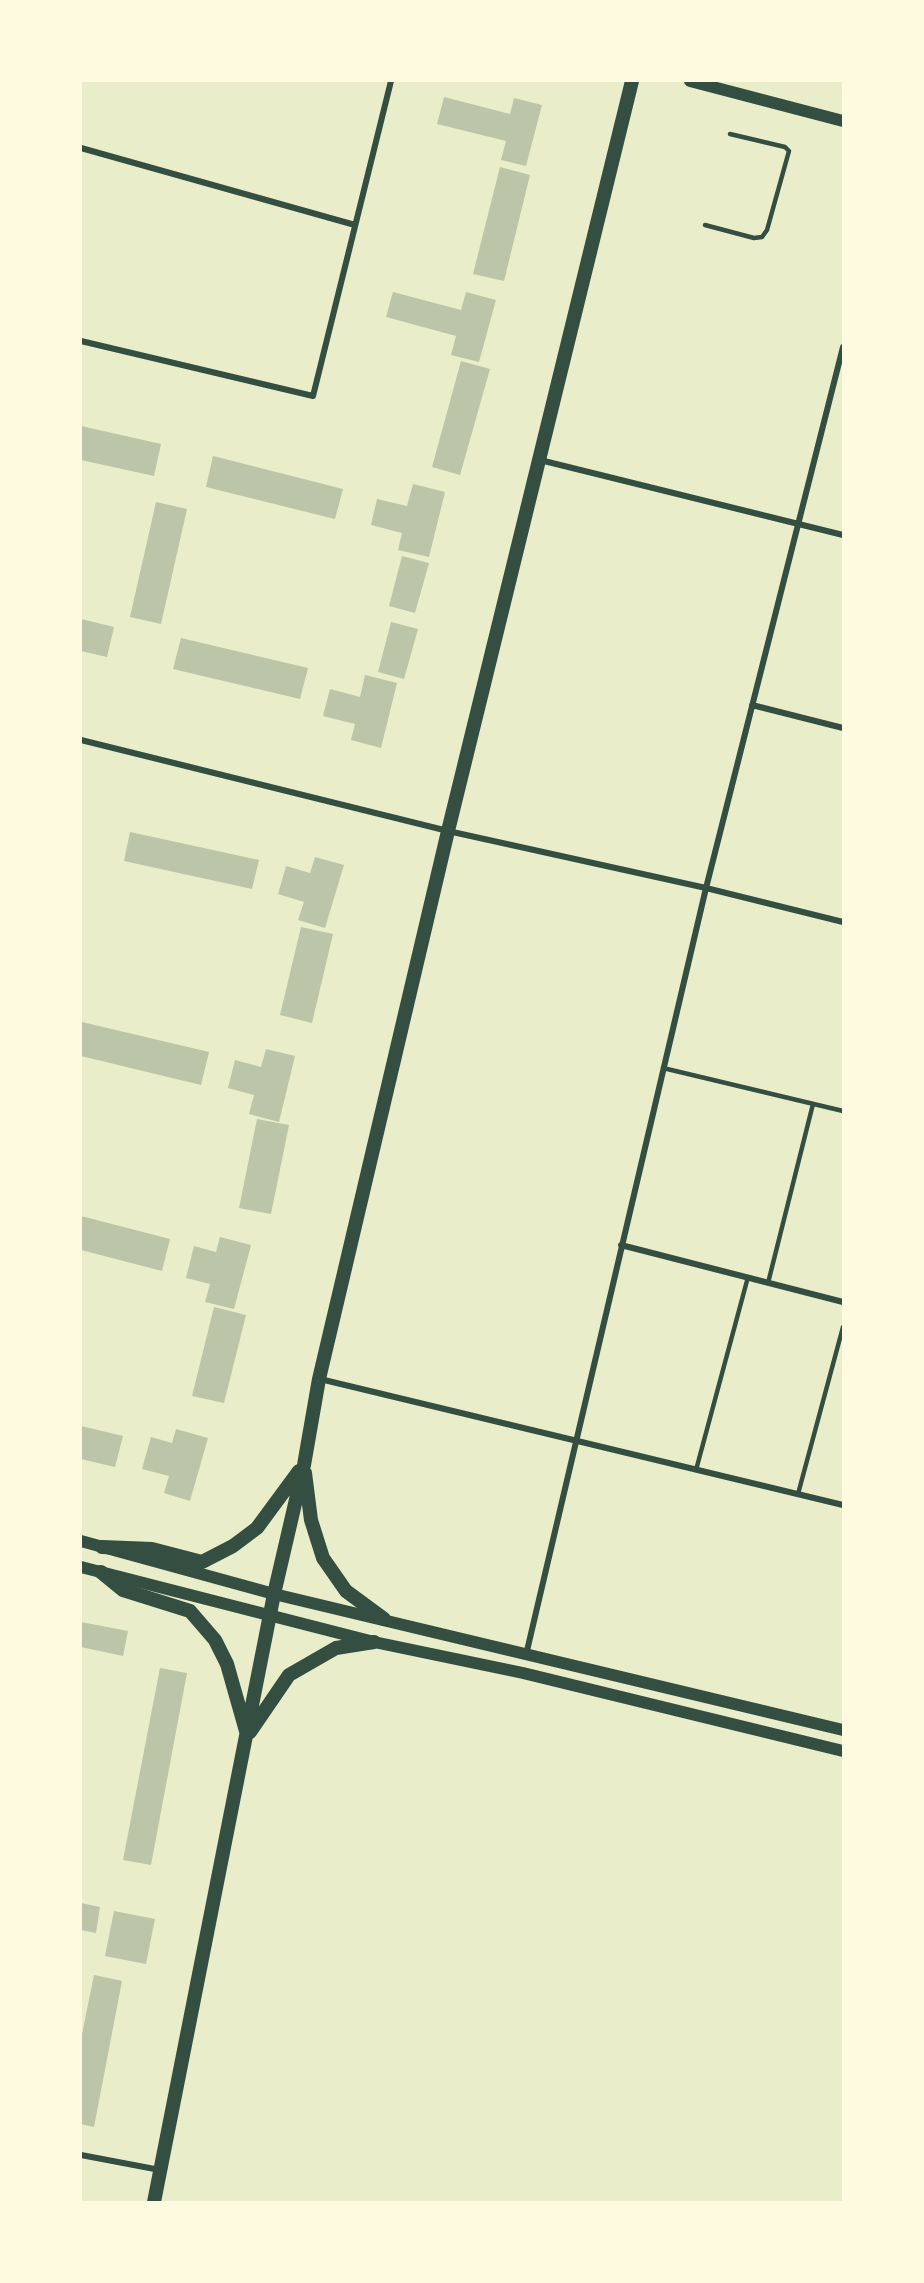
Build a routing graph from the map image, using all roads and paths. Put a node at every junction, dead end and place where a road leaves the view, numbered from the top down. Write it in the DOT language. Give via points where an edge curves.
graph roads {
  1 [pos="391,81"];
  2 [pos="632,81"];
  3 [pos="690,81"];
  4 [pos="843,121"];
  5 [pos="730,134"];
  6 [pos="81,148"];
  7 [pos="355,225"];
  8 [pos="705,225"];
  9 [pos="81,341"];
  10 [pos="843,347"];
  11 [pos="540,460"];
  12 [pos="798,524"];
  13 [pos="843,535"];
  14 [pos="752,705"];
  15 [pos="843,728"];
  16 [pos="81,740"];
  17 [pos="448,831"];
  18 [pos="706,888"];
  19 [pos="843,922"];
  20 [pos="663,1068"];
  21 [pos="813,1104"];
  22 [pos="843,1112"];
  23 [pos="621,1245"];
  24 [pos="748,1277"];
  25 [pos="768,1283"];
  26 [pos="843,1302"];
  27 [pos="843,1327"];
  28 [pos="319,1379"];
  29 [pos="574,1440"];
  30 [pos="304,1465"];
  31 [pos="696,1470"];
  32 [pos="798,1494"];
  33 [pos="843,1505"];
  34 [pos="81,1541"];
  35 [pos="102,1547"];
  36 [pos="81,1568"];
  37 [pos="100,1572"];
  38 [pos="274,1594"];
  39 [pos="269,1616"];
  40 [pos="384,1619"];
  41 [pos="374,1642"];
  42 [pos="526,1654"];
  43 [pos="843,1730"];
  44 [pos="247,1736"];
  45 [pos="843,1751"];
  46 [pos="81,2155"];
  47 [pos="160,2170"];
  48 [pos="154,2202"];
  1 -- 7 [label="street"];
  2 -- 11 [label="main road"];
  3 -- 4 [label="main road"];
  5 -- 8 [label="lane" via="789,151 762,237"];
  6 -- 7 [label="street"];
  7 -- 9 [label="street" via="313,396"];
  10 -- 12 [label="street"];
  11 -- 12 [label="street"];
  11 -- 17 [label="main road"];
  12 -- 13 [label="street"];
  12 -- 14 [label="street"];
  14 -- 15 [label="street"];
  14 -- 18 [label="street"];
  16 -- 17 [label="street"];
  17 -- 18 [label="street"];
  17 -- 28 [label="main road"];
  18 -- 19 [label="street"];
  18 -- 20 [label="street"];
  20 -- 21 [label="lane"];
  20 -- 23 [label="street"];
  21 -- 22 [label="lane"];
  21 -- 25 [label="lane"];
  23 -- 24 [label="street"];
  23 -- 29 [label="street"];
  24 -- 25 [label="street"];
  24 -- 31 [label="lane"];
  25 -- 26 [label="street"];
  27 -- 32 [label="lane"];
  28 -- 29 [label="street"];
  28 -- 30 [label="main road"];
  29 -- 31 [label="street"];
  29 -- 42 [label="street"];
  30 -- 35 [label="main road" via="257,1528 202,1562 152,1549"];
  30 -- 38 [label="main road"];
  30 -- 40 [label="main road" via="311,1520 323,1558 346,1591"];
  31 -- 32 [label="street"];
  32 -- 33 [label="street"];
  34 -- 35 [label="main road"];
  35 -- 38 [label="main road"];
  36 -- 37 [label="main road"];
  37 -- 39 [label="main road"];
  37 -- 44 [label="main road" via="123,1590 190,1611 215,1640 227,1664"];
  38 -- 39 [label="main road"];
  38 -- 40 [label="main road"];
  39 -- 41 [label="main road"];
  39 -- 44 [label="main road"];
  40 -- 42 [label="main road"];
  41 -- 44 [label="main road" via="336,1648 289,1675"];
  41 -- 45 [label="main road" via="531,1674"];
  42 -- 43 [label="main road"];
  44 -- 47 [label="main road"];
  46 -- 47 [label="street"];
  47 -- 48 [label="main road"];
}
